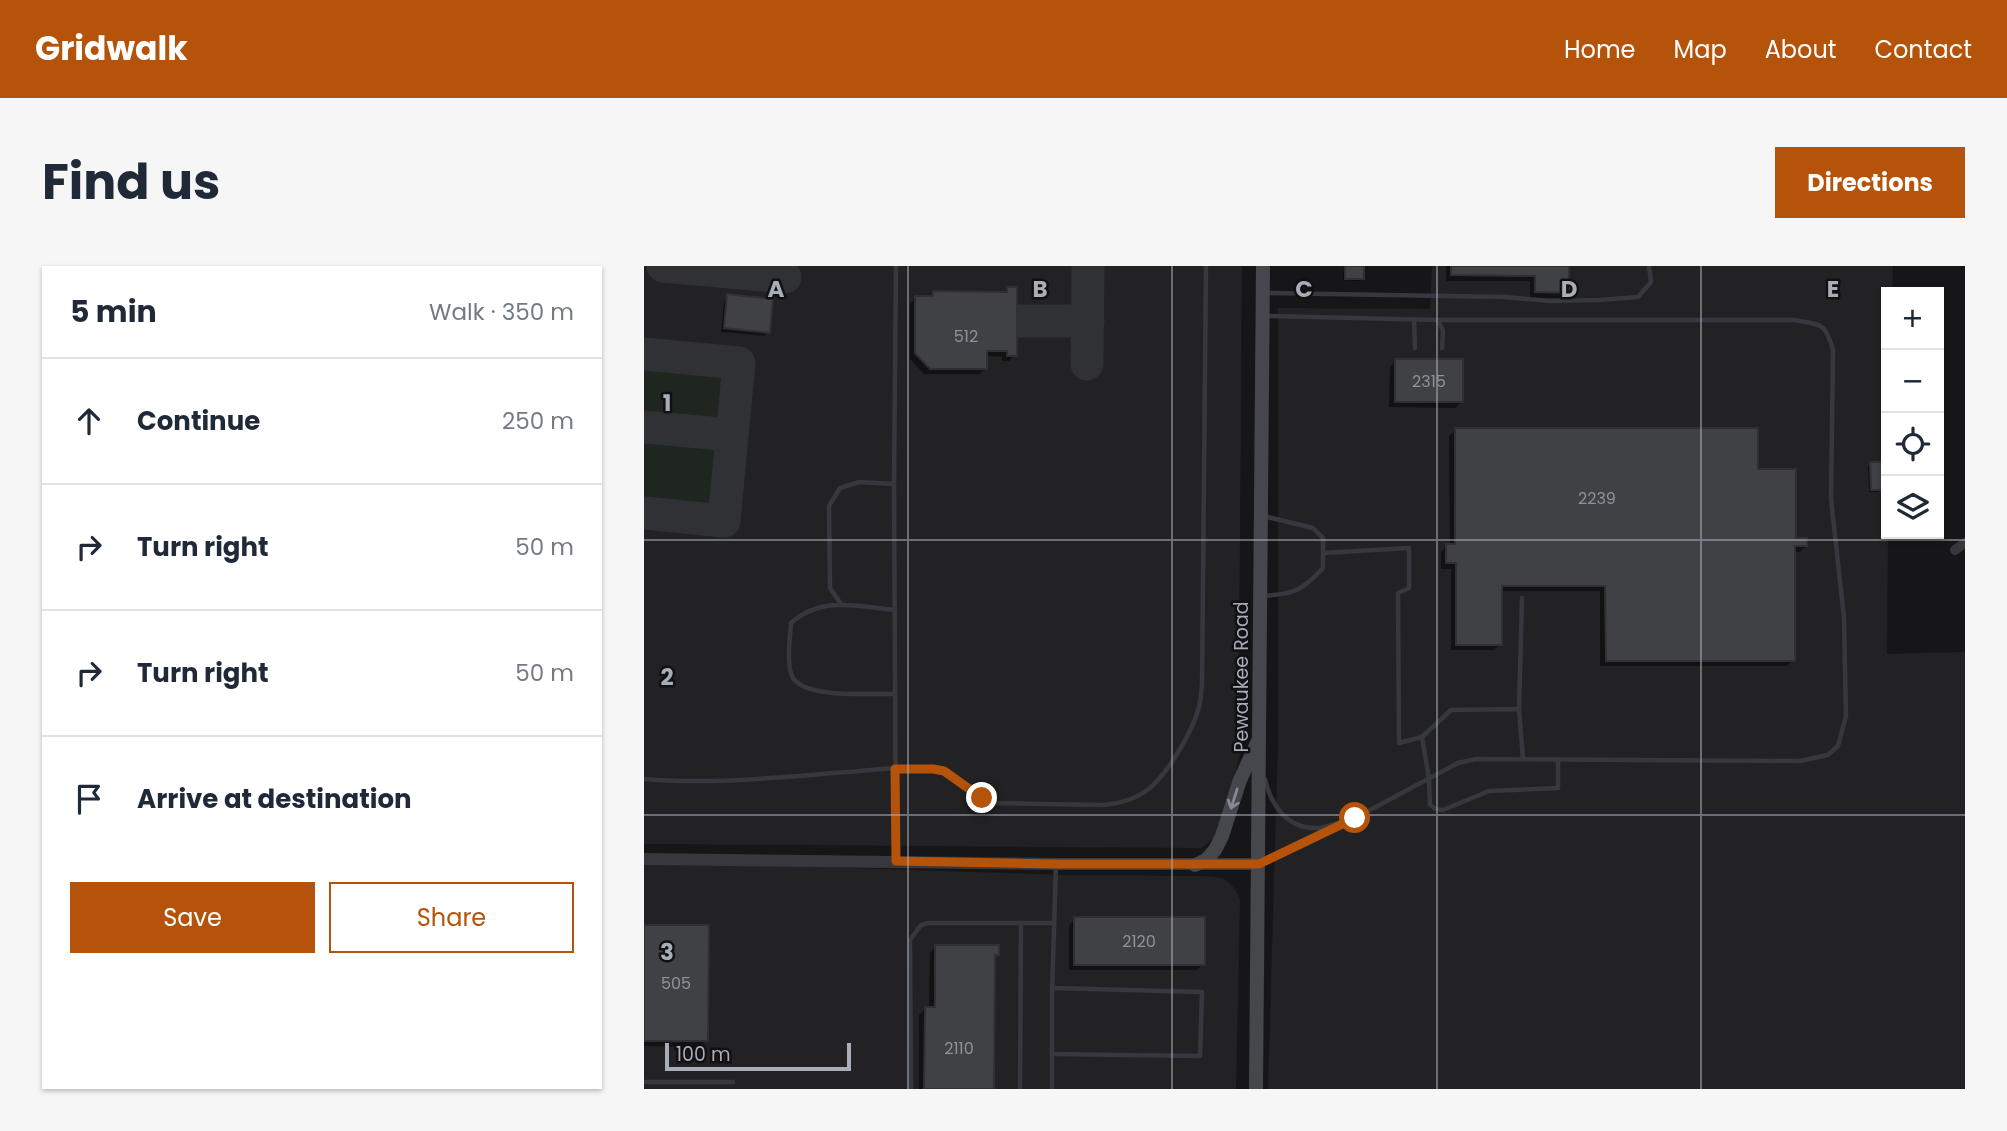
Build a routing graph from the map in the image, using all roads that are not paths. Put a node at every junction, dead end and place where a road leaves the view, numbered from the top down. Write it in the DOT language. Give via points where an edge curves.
graph roads {
  1 [pos="896,266"];
  2 [pos="1206,266"];
  3 [pos="1263,266"];
  4 [pos="1649,266"];
  5 [pos="1263,293"];
  6 [pos="1263,316"];
  7 [pos="1413,319"];
  8 [pos="1438,320"];
  9 [pos="1415,348"];
  10 [pos="1442,348"];
  11 [pos="894,484"];
  12 [pos="1261,516"];
  13 [pos="1965,543"];
  14 [pos="1955,550"];
  15 [pos="1323,553"];
  16 [pos="1261,596"];
  17 [pos="1522,598"];
  18 [pos="841,604"];
  19 [pos="895,610"];
  20 [pos="895,694"];
  21 [pos="1519,709"];
  22 [pos="1260,737"];
  23 [pos="1422,737"];
  24 [pos="1260,753"];
  25 [pos="1523,759"];
  26 [pos="1558,760"];
  27 [pos="895,769"];
  28 [pos="644,779"];
  29 [pos="1429,779"];
  30 [pos="1355,818"];
  31 [pos="644,859"];
  32 [pos="896,861"];
  33 [pos="1056,864"];
  34 [pos="1195,864"];
  35 [pos="1259,864"];
  36 [pos="1021,923"];
  37 [pos="1054,923"];
  38 [pos="1053,988"];
  39 [pos="1052,1054"];
  40 [pos="644,1082"];
  41 [pos="733,1082"];
  42 [pos="911,1089"];
  43 [pos="1020,1089"];
  44 [pos="1052,1089"];
  45 [pos="1256,1089"];
  1 -- 11 [label="lane"];
  2 -- 27 [label="lane" via="1202,685 1199,708 1171,764 1145,792 1104,805 995,803 944,771"];
  3 -- 5 [label="main road, Pewaukee Road"];
  4 -- 5 [label="lane" via="1651,282 1638,297 1612,299"];
  5 -- 6 [label="main road, Pewaukee Road"];
  6 -- 7 [label="lane"];
  6 -- 12 [label="main road, Pewaukee Road"];
  7 -- 8 [label="lane"];
  7 -- 9 [label="lane"];
  8 -- 10 [label="lane"];
  8 -- 26 [label="lane" via="1794,320 1817,324 1828,332 1833,350 1831,499 1844,618 1846,716 1838,746 1828,755 1800,761"];
  11 -- 18 [label="lane" via="859,482 840,488 829,506 830,589"];
  11 -- 19 [label="lane"];
  12 -- 15 [label="lane" via="1314,528 1323,538"];
  12 -- 16 [label="main road, Pewaukee Road"];
  13 -- 14 [label="street"];
  15 -- 16 [label="lane" via="1323,568 1307,585 1285,594"];
  15 -- 23 [label="lane" via="1409,548 1409,588 1398,593 1399,743"];
  16 -- 22 [label="main road, Pewaukee Road"];
  17 -- 21 [label="lane"];
  18 -- 19 [label="lane"];
  18 -- 20 [label="lane" via="803,613 791,624 792,677 817,692"];
  19 -- 20 [label="lane"];
  20 -- 27 [label="lane"];
  21 -- 23 [label="lane" via="1451,710"];
  21 -- 25 [label="lane"];
  22 -- 24 [label="main road, Pewaukee Road"];
  22 -- 34 [label="main road, one-way" via="1215,850"];
  23 -- 29 [label="lane"];
  24 -- 30 [label="lane" via="1268,793 1288,820 1320,828"];
  24 -- 35 [label="main road, Pewaukee Road"];
  25 -- 26 [label="lane"];
  25 -- 29 [label="lane" via="1476,759"];
  26 -- 29 [label="lane" via="1558,788 1489,791 1443,810 1430,805"];
  27 -- 28 [label="lane" via="695,782"];
  27 -- 32 [label="lane"];
  29 -- 30 [label="lane"];
  30 -- 35 [label="lane"];
  31 -- 32 [label="street"];
  32 -- 33 [label="street"];
  33 -- 34 [label="street"];
  33 -- 37 [label="lane"];
  34 -- 35 [label="street"];
  35 -- 45 [label="main road, Pewaukee Road"];
  36 -- 37 [label="lane"];
  36 -- 42 [label="lane" via="928,923 910,940"];
  36 -- 43 [label="lane"];
  37 -- 38 [label="lane"];
  38 -- 39 [label="lane"];
  38 -- 39 [label="lane" via="1202,992 1200,1056"];
  39 -- 44 [label="lane"];
  40 -- 41 [label="lane"];
}
